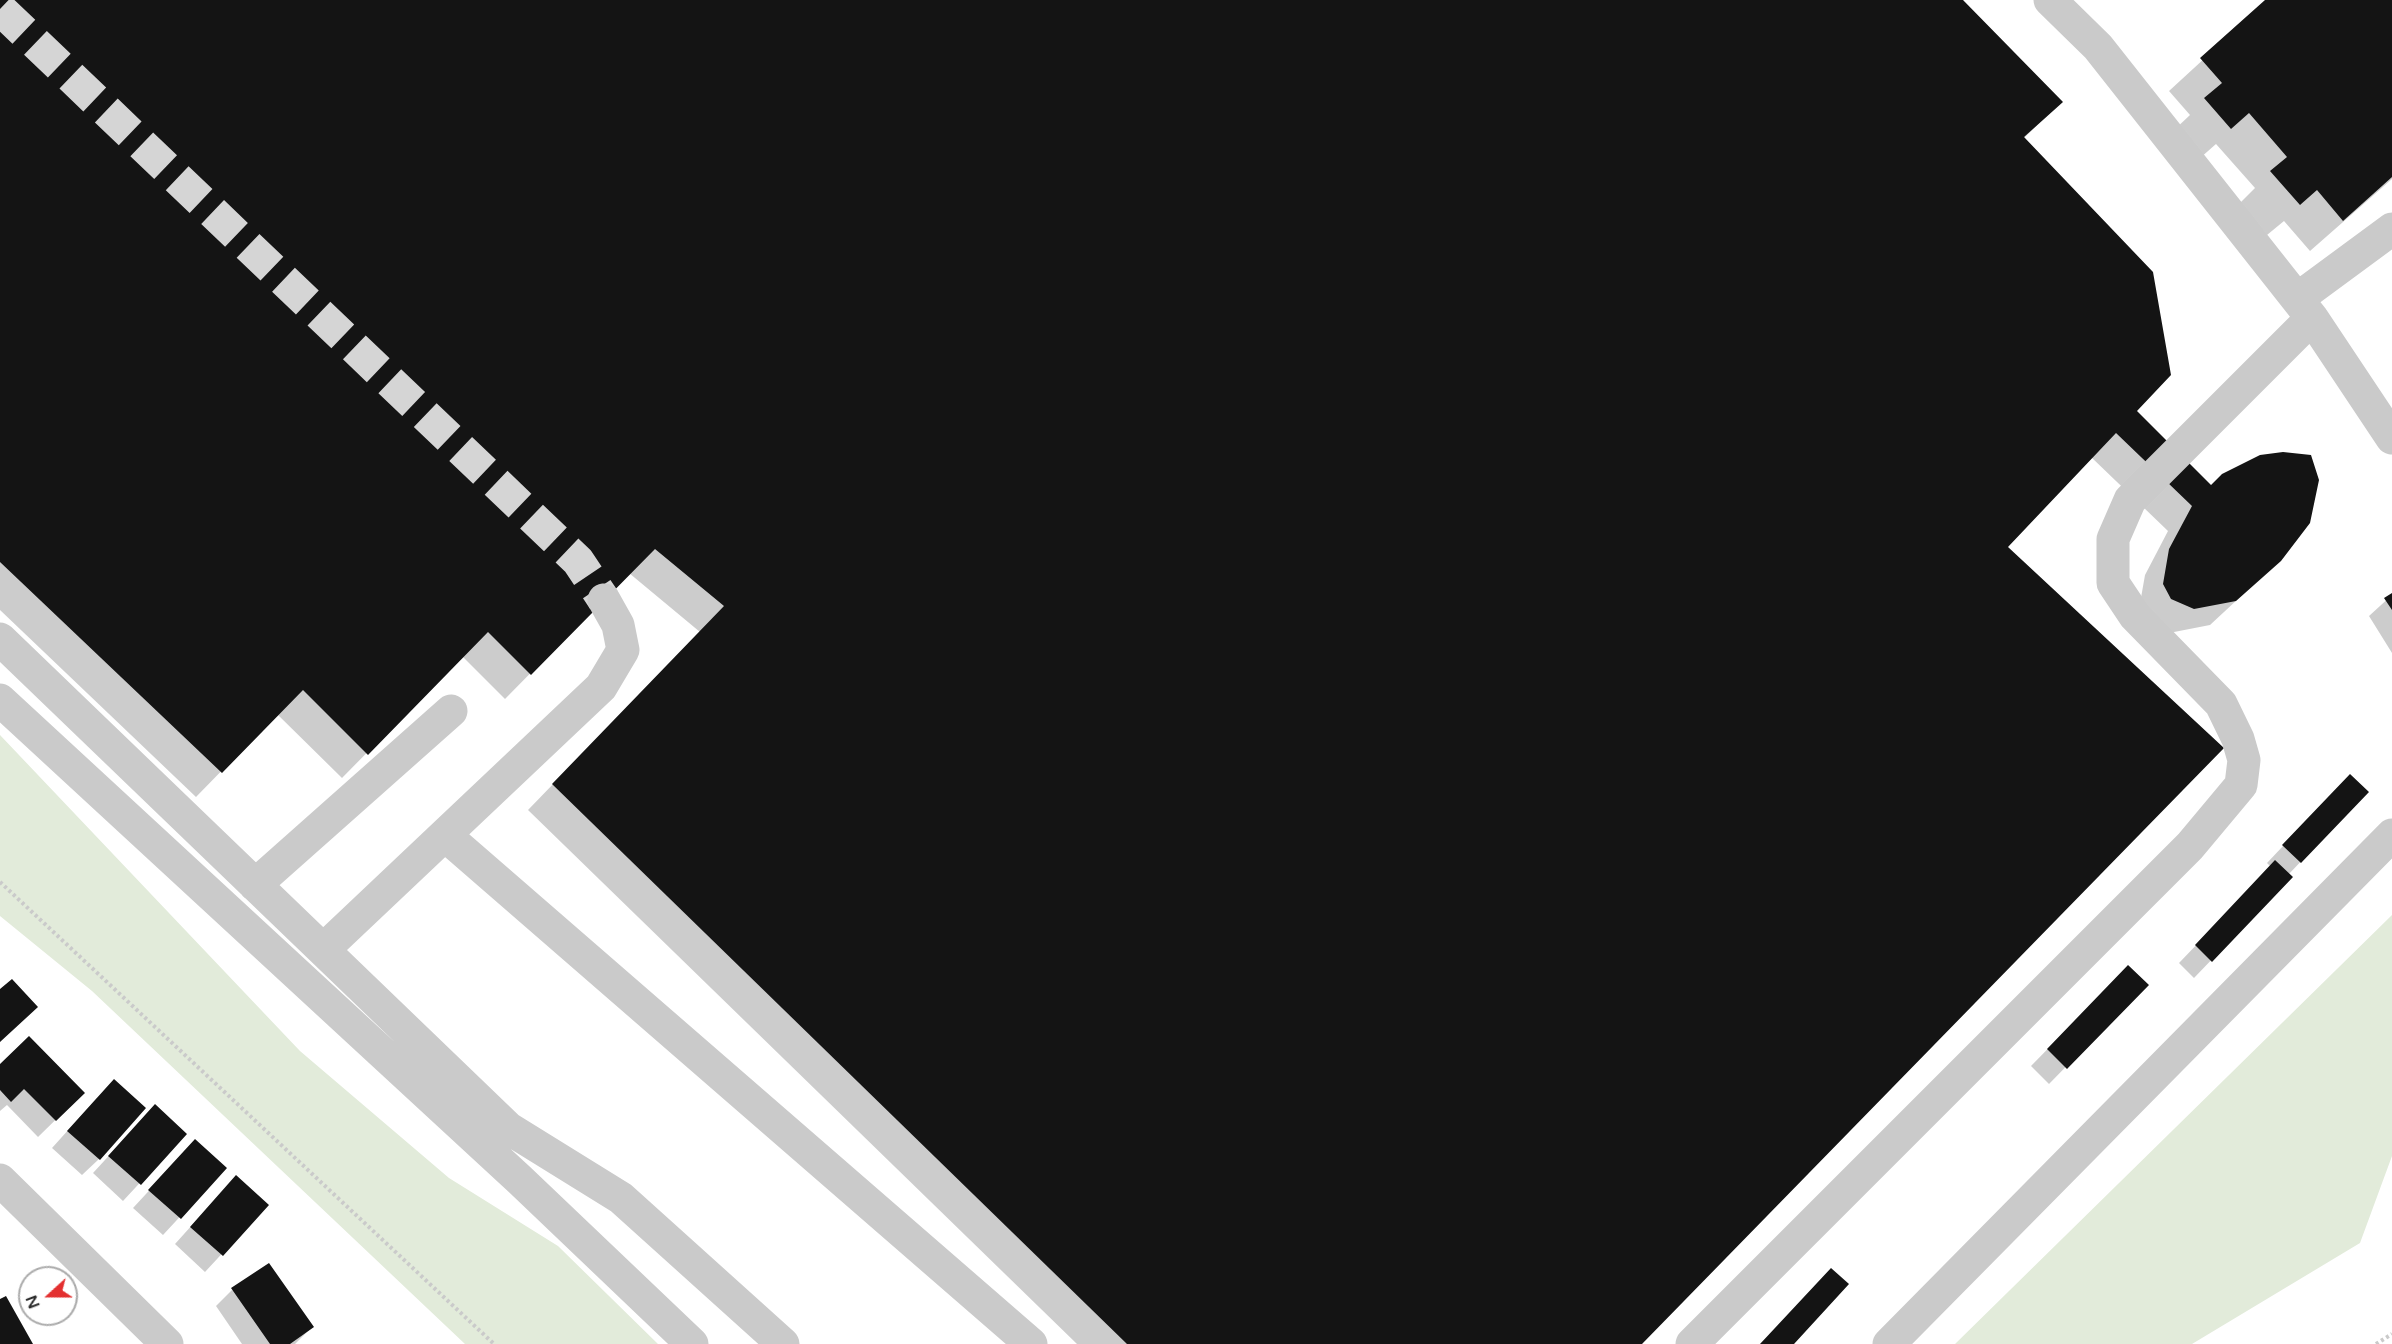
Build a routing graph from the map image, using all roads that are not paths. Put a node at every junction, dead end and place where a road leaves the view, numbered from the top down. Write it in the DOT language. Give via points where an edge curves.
graph roads {
  1 [pos="2050,0"];
  2 [pos="2392,229"];
  3 [pos="2305,308"];
  4 [pos="2392,438"];
  5 [pos="604,600"];
  6 [pos="0,639"];
  7 [pos="0,700"];
  8 [pos="451,711"];
  9 [pos="2392,835"];
  10 [pos="446,836"];
  11 [pos="255,885"];
  12 [pos="323,950"];
  13 [pos="7,1198"];
  14 [pos="167,1344"];
  15 [pos="692,1344"];
  16 [pos="783,1344"];
  17 [pos="1031,1344"];
  18 [pos="1692,1344"];
  19 [pos="1889,1344"];
  1 -- 3 [label="street" via="2098,47"];
  2 -- 3 [label="street"];
  3 -- 4 [label="street"];
  3 -- 18 [label="street" via="2130,500 2113,538 2112,583 2135,616 2221,704 2244,760 2241,784 2190,846"];
  5 -- 10 [label="street" via="618,625 623,650 601,687"];
  6 -- 11 [label="street"];
  7 -- 15 [label="street"];
  8 -- 11 [label="street"];
  9 -- 19 [label="street"];
  10 -- 12 [label="street"];
  10 -- 17 [label="street"];
  11 -- 12 [label="street"];
  12 -- 16 [label="street" via="508,1128 621,1198"];
  13 -- 14 [label="street"];
}
